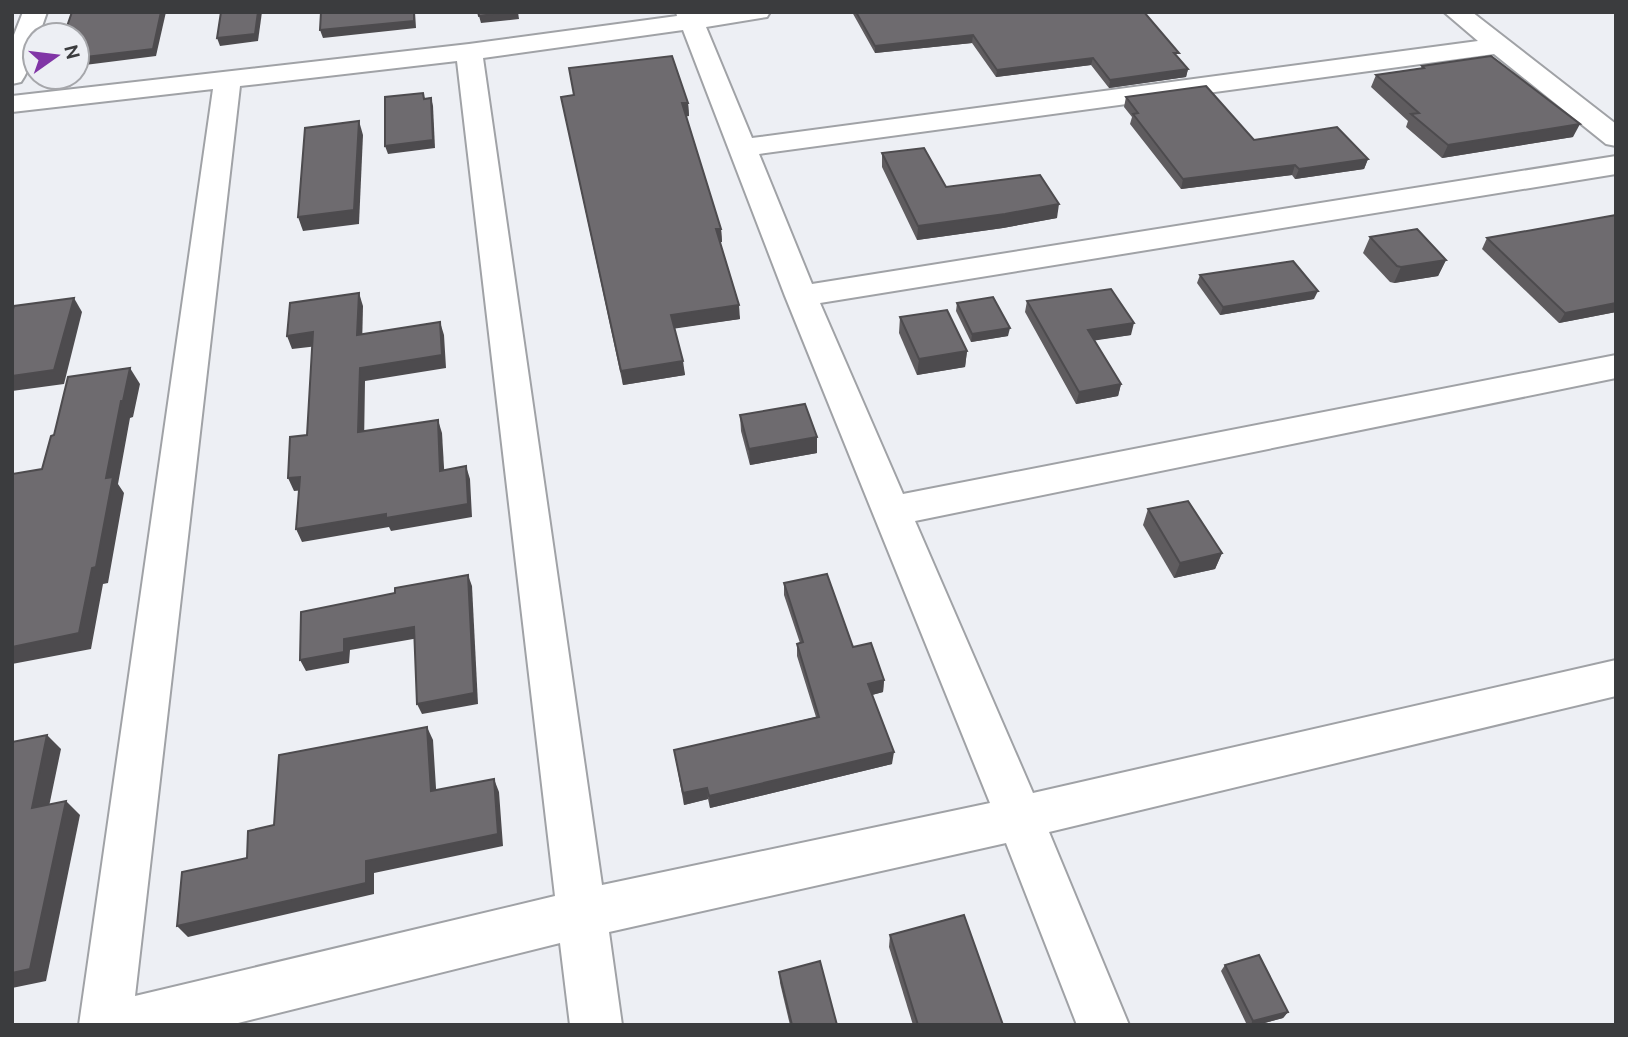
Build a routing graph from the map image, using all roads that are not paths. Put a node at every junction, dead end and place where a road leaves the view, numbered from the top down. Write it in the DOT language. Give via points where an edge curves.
graph roads {
  1 [pos="35,12"];
  2 [pos="758,12"];
  3 [pos="1456,12"];
  4 [pos="690,16"];
  5 [pos="1499,46"];
  6 [pos="469,52"];
  7 [pos="12,76"];
  8 [pos="227,81"];
  9 [pos="12,104"];
  10 [pos="1616,138"];
  11 [pos="744,148"];
  12 [pos="1616,165"];
  13 [pos="801,296"];
  14 [pos="1616,366"];
  15 [pos="892,511"];
  16 [pos="1616,678"];
  17 [pos="1020,818"];
  18 [pos="580,914"];
  19 [pos="105,1025"];
  20 [pos="123,1025"];
  21 [pos="596,1025"];
  22 [pos="1102,1025"];
  1 -- 7 [label="street"];
  2 -- 4 [label="street"];
  3 -- 5 [label="street"];
  4 -- 6 [label="street"];
  4 -- 11 [label="street"];
  5 -- 10 [label="street"];
  5 -- 11 [label="street"];
  6 -- 8 [label="street"];
  6 -- 18 [label="street"];
  8 -- 9 [label="street"];
  8 -- 19 [label="street"];
  11 -- 13 [label="street"];
  12 -- 13 [label="street"];
  13 -- 15 [label="street"];
  14 -- 15 [label="street"];
  15 -- 17 [label="street"];
  16 -- 17 [label="street"];
  17 -- 18 [label="street"];
  17 -- 22 [label="street"];
  18 -- 20 [label="street"];
  18 -- 21 [label="street"];
}
